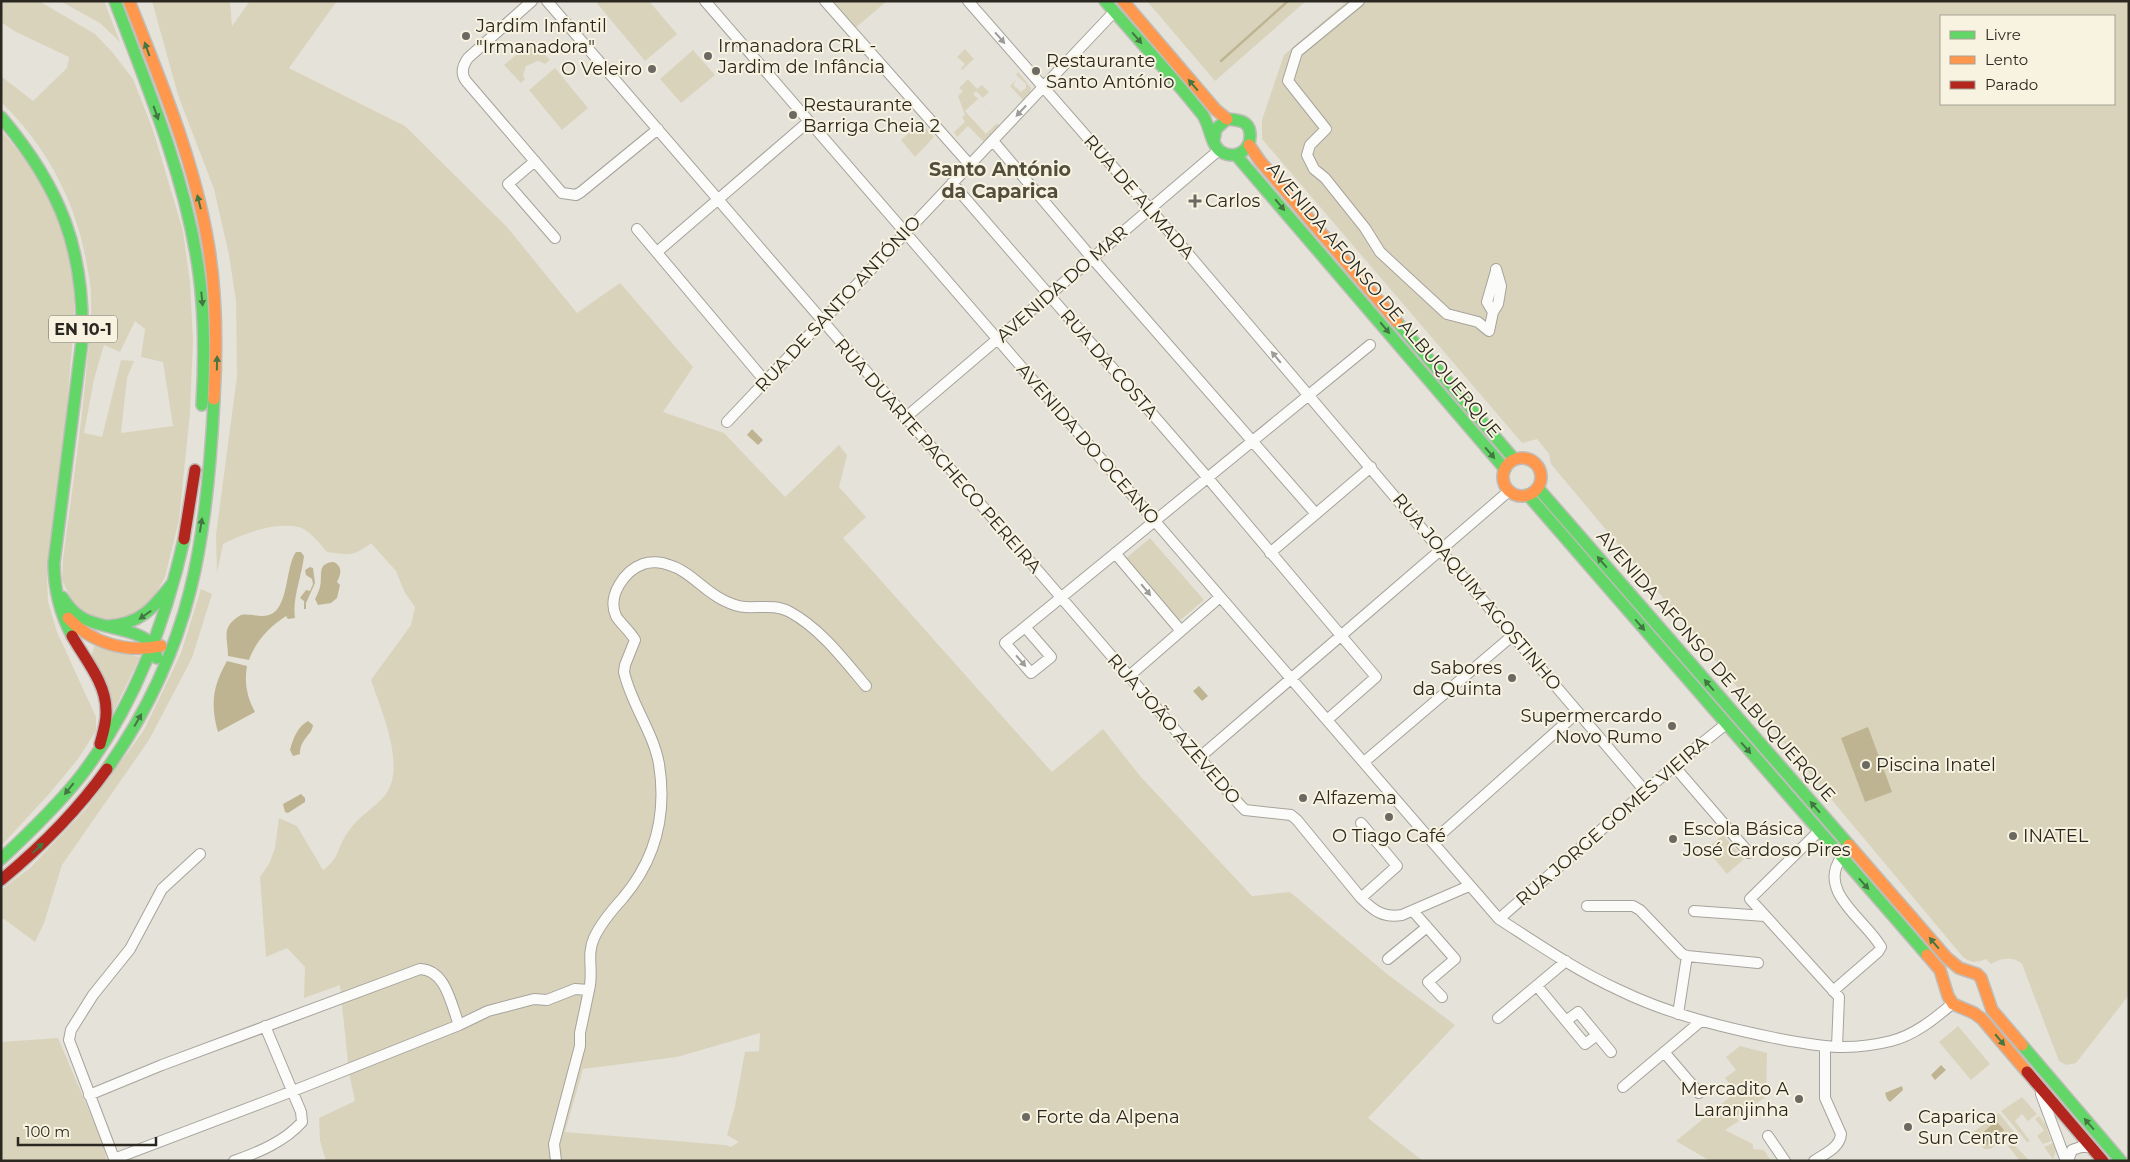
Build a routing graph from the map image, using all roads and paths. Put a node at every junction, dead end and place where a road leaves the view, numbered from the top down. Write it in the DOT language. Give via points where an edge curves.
graph roads {
  1 [pos="115,1"];
  2 [pos="129,1"];
  3 [pos="532,1"];
  4 [pos="548,1"];
  5 [pos="825,1"];
  6 [pos="968,1"];
  7 [pos="1105,1"];
  8 [pos="1123,1"];
  9 [pos="1359,1"];
  10 [pos="707,2"];
  11 [pos="1114,12"];
  12 [pos="1043,87"];
  13 [pos="1,117"];
  14 [pos="1227,119"];
  15 [pos="809,121"];
  16 [pos="658,129"];
  17 [pos="993,141"];
  18 [pos="1216,145"];
  19 [pos="1249,145"];
  20 [pos="1236,155"];
  21 [pos="535,161"];
  22 [pos="970,165"];
  23 [pos="952,184"];
  24 [pos="718,199"];
  25 [pos="1150,209"];
  26 [pos="637,229"];
  27 [pos="906,232"];
  28 [pos="555,238"];
  29 [pos="657,252"];
  30 [pos="1092,258"];
  31 [pos="1496,269"];
  32 [pos="1049,295"];
  33 [pos="822,321"];
  34 [pos="998,339"];
  35 [pos="1370,345"];
  36 [pos="765,381"];
  37 [pos="1308,394"];
  38 [pos="905,418"];
  39 [pos="200,420"];
  40 [pos="727,422"];
  41 [pos="1252,440"];
  42 [pos="196,456"];
  43 [pos="1514,459"];
  44 [pos="1371,467"];
  45 [pos="1504,469"];
  46 [pos="1207,478"];
  47 [pos="1538,488"];
  48 [pos="1509,491"];
  49 [pos="1528,495"];
  50 [pos="1316,514"];
  51 [pos="1154,520"];
  52 [pos="1440,550"];
  53 [pos="1115,553"];
  54 [pos="1270,553"];
  55 [pos="54,560"];
  56 [pos="177,578"];
  57 [pos="56,596"];
  58 [pos="1060,598"];
  59 [pos="1220,598"];
  60 [pos="183,616"];
  61 [pos="94,624"];
  62 [pos="1025,627"];
  63 [pos="1181,631"];
  64 [pos="1341,636"];
  65 [pos="1512,636"];
  66 [pos="94,638"];
  67 [pos="143,638"];
  68 [pos="154,648"];
  69 [pos="91,668"];
  70 [pos="1128,676"];
  71 [pos="1290,679"];
  72 [pos="156,686"];
  73 [pos="866,686"];
  74 [pos="1578,712"];
  75 [pos="1327,720"];
  76 [pos="1726,724"];
  77 [pos="98,751"];
  78 [pos="1200,757"];
  79 [pos="1364,762"];
  80 [pos="1674,766"];
  81 [pos="1645,791"];
  82 [pos="1361,823"];
  83 [pos="1819,831"];
  84 [pos="1432,842"];
  85 [pos="1749,853"];
  86 [pos="200,854"];
  87 [pos="1841,858"];
  88 [pos="1,859"];
  89 [pos="1,880"];
  90 [pos="1469,886"];
  91 [pos="1361,898"];
  92 [pos="1587,906"];
  93 [pos="1413,911"];
  94 [pos="1694,911"];
  95 [pos="1765,916"];
  96 [pos="1499,919"];
  97 [pos="1427,927"];
  98 [pos="1688,956"];
  99 [pos="1388,959"];
  100 [pos="1566,962"];
  101 [pos="1758,963"];
  102 [pos="1971,972"];
  103 [pos="1537,986"];
  104 [pos="1986,988"];
  105 [pos="589,990"];
  106 [pos="1833,991"];
  107 [pos="1947,991"];
  108 [pos="1442,997"];
  109 [pos="1952,1004"];
  110 [pos="1963,1010"];
  111 [pos="1678,1014"];
  112 [pos="1498,1018"];
  113 [pos="1566,1021"];
  114 [pos="1701,1021"];
  115 [pos="459,1025"];
  116 [pos="265,1026"];
  117 [pos="1597,1035"];
  118 [pos="1825,1047"];
  119 [pos="1837,1048"];
  120 [pos="1611,1052"];
  121 [pos="1664,1052"];
  122 [pos="2037,1084"];
  123 [pos="1623,1086"];
  124 [pos="293,1091"];
  125 [pos="1699,1093"];
  126 [pos="90,1095"];
  127 [pos="1768,1136"];
  128 [pos="2091,1147"];
  129 [pos="114,1160"];
  130 [pos="234,1161"];
  131 [pos="556,1161"];
  132 [pos="1785,1161"];
  133 [pos="1814,1161"];
  134 [pos="2067,1161"];
  135 [pos="2103,1161"];
  136 [pos="2121,1161"];
  1 -- 39 [label="main road, one-way" via="176,170 193,234 204,320"];
  60 -- 2 [label="main road, one-way" via="196,563 213,421 217,370 216,310 208,243 195,186"];
  3 -- 21 [label="street" via="468,58 462,71 464,79"];
  4 -- 16 [label="street, RUA DUARTE PACHECO PEREIRA"];
  5 -- 22 [label="street"];
  6 -- 12 [label="street, RUA DE ALMADA, one-way"];
  7 -- 11 [label="main road"];
  14 -- 8 [label="main road, AVENIDA AFONSO DE ALBUQUERQUE, one-way" via="1218,113"];
  9 -- 31 [label="street" via="1297,52 1288,81 1326,129 1310,145 1307,155 1314,169 1365,228 1380,252 1447,314 1478,322 1489,331 1501,286"];
  10 -- 15 [label="street, AVENIDA DO OCEANO"];
  11 -- 12 [label="street, RUA DE SANTO ANTÓNIO"];
  11 -- 18 [label="main road, one-way" via="1203,115 1211,127"];
  12 -- 17 [label="street, RUA DE SANTO ANTÓNIO, one-way"];
  12 -- 25 [label="street, RUA DE ALMADA"];
  13 -- 55 [label="main road, EN 10-1" via="32,154 59,202 74,244 82,288 82,341"];
  14 -- 18 [label="main road" via="1216,128"];
  14 -- 19 [label="main road, AVENIDA AFONSO DE ALBUQUERQUE" via="1239,120 1248,128"];
  15 -- 24 [label="street"];
  15 -- 27 [label="street, AVENIDA DO OCEANO"];
  16 -- 21 [label="street" via="576,195 562,192"];
  16 -- 24 [label="street, RUA DUARTE PACHECO PEREIRA"];
  17 -- 22 [label="street, RUA DE SANTO ANTÓNIO"];
  17 -- 30 [label="street"];
  18 -- 20 [label="main road" via="1230,156"];
  18 -- 25 [label="street, AVENIDA DO MAR"];
  19 -- 20 [label="main road"];
  19 -- 43 [label="main road, AVENIDA AFONSO DE ALBUQUERQUE"];
  20 -- 45 [label="main road, AVENIDA AFONSO DE ALBUQUERQUE, one-way"];
  21 -- 28 [label="street" via="508,184"];
  22 -- 23 [label="street, RUA DE SANTO ANTÓNIO"];
  23 -- 27 [label="street, RUA DE SANTO ANTÓNIO"];
  23 -- 32 [label="street, RUA DA COSTA"];
  24 -- 29 [label="street"];
  24 -- 33 [label="street, RUA DUARTE PACHECO PEREIRA"];
  25 -- 30 [label="street, AVENIDA DO MAR"];
  37 -- 25 [label="street, RUA DE ALMADA, one-way"];
  26 -- 29 [label="street"];
  27 -- 33 [label="street, RUA DE SANTO ANTÓNIO"];
  27 -- 34 [label="street, AVENIDA DO OCEANO"];
  29 -- 36 [label="street"];
  30 -- 32 [label="street, AVENIDA DO MAR"];
  30 -- 41 [label="street"];
  32 -- 34 [label="street, AVENIDA DO MAR"];
  32 -- 46 [label="street, RUA DA COSTA"];
  33 -- 36 [label="street, RUA DE SANTO ANTÓNIO"];
  33 -- 38 [label="street, RUA DUARTE PACHECO PEREIRA"];
  34 -- 38 [label="street, AVENIDA DO MAR"];
  34 -- 51 [label="street, AVENIDA DO OCEANO"];
  35 -- 37 [label="street"];
  36 -- 40 [label="street, RUA DE SANTO ANTÓNIO"];
  37 -- 41 [label="street"];
  37 -- 44 [label="street, RUA JOAQUIM AGOSTINHO"];
  38 -- 58 [label="street, RUA DUARTE PACHECO PEREIRA"];
  41 -- 46 [label="street"];
  41 -- 50 [label="street"];
  42 -- 56 [label="main road" via="187,532"];
  43 -- 45 [label="main road"];
  43 -- 47 [label="main road" via="1526,458 1536,463 1542,476"];
  44 -- 50 [label="street"];
  44 -- 52 [label="street, RUA JOAQUIM AGOSTINHO"];
  45 -- 48 [label="main road, AVENIDA AFONSO DE ALBUQUERQUE" via="1503,476"];
  46 -- 51 [label="street"];
  46 -- 54 [label="street, RUA DA COSTA"];
  47 -- 49 [label="main road"];
  102 -- 47 [label="main road, AVENIDA AFONSO DE ALBUQUERQUE, one-way" via="1946,958"];
  48 -- 49 [label="main road"];
  48 -- 52 [label="street"];
  49 -- 76 [label="main road, AVENIDA AFONSO DE ALBUQUERQUE, one-way"];
  50 -- 54 [label="street"];
  51 -- 53 [label="street"];
  51 -- 59 [label="street, AVENIDA DO OCEANO"];
  52 -- 64 [label="street"];
  52 -- 65 [label="street, RUA JOAQUIM AGOSTINHO"];
  53 -- 58 [label="street"];
  53 -- 63 [label="street, one-way"];
  54 -- 64 [label="street, RUA DA COSTA"];
  55 -- 57 [label="main road, EN 10-1"];
  55 -- 61 [label="main road, EN 10-1" via="55,579 63,599 74,613"];
  56 -- 61 [label="main road, one-way" via="155,606 138,619 112,626"];
  56 -- 68 [label="main road"];
  57 -- 66 [label="main road, EN 10-1" via="69,620"];
  57 -- 69 [label="main road, EN 10-1" via="67,625"];
  58 -- 62 [label="street"];
  58 -- 70 [label="street, RUA JOÃO AZEVEDO"];
  59 -- 63 [label="street"];
  59 -- 71 [label="street, AVENIDA DO OCEANO"];
  60 -- 68 [label="main road" via="172,638"];
  60 -- 72 [label="main road"];
  61 -- 67 [label="main road, EN 10-1"];
  62 -- 62 [label="street, one-way" via="1005,643 1032,673 1051,657"];
  63 -- 70 [label="street"];
  64 -- 71 [label="street"];
  64 -- 75 [label="street, RUA DA COSTA" via="1376,678"];
  65 -- 74 [label="street, RUA JOAQUIM AGOSTINHO"];
  65 -- 79 [label="street"];
  66 -- 67 [label="main road" via="105,634"];
  66 -- 68 [label="main road, EN 10-1" via="130,649"];
  66 -- 69 [label="main road, EN 10-1" via="88,652"];
  67 -- 68 [label="main road, EN 10-1"];
  68 -- 72 [label="main road"];
  68 -- 77 [label="main road" via="128,702"];
  69 -- 77 [label="main road, EN 10-1" via="107,706"];
  70 -- 78 [label="street, RUA JOÃO AZEVEDO"];
  71 -- 75 [label="street, AVENIDA DO OCEANO"];
  71 -- 78 [label="street"];
  89 -- 72 [label="main road, one-way" via="52,835 87,795 127,738"];
  73 -- 105 [label="street" via="810,625 789,611 744,607 724,600 669,564 642,564 628,575 615,591 614,606 616,617 635,640 624,672 658,762 660,813 649,860 594,938 589,951"];
  74 -- 81 [label="street, RUA JOAQUIM AGOSTINHO"];
  74 -- 84 [label="street"];
  75 -- 79 [label="street, AVENIDA DO OCEANO"];
  76 -- 80 [label="street, RUA JORGE GOMES VIEIRA"];
  76 -- 83 [label="main road, AVENIDA AFONSO DE ALBUQUERQUE, one-way"];
  77 -- 88 [label="main road, one-way" via="66,794"];
  78 -- 91 [label="street, RUA JOÃO AZEVEDO" via="1245,810 1291,815 1297,820"];
  79 -- 84 [label="street, AVENIDA DO OCEANO"];
  80 -- 81 [label="street, RUA JORGE GOMES VIEIRA"];
  80 -- 85 [label="street"];
  81 -- 96 [label="street, RUA JORGE GOMES VIEIRA"];
  82 -- 91 [label="street" via="1397,866"];
  83 -- 87 [label="main road, AVENIDA AFONSO DE ALBUQUERQUE"];
  83 -- 95 [label="street" via="1750,899"];
  84 -- 90 [label="street, AVENIDA DO OCEANO"];
  86 -- 126 [label="street" via="162,889 130,949 93,995 71,1030 69,1040"];
  87 -- 106 [label="street" via="1834,875 1837,890 1881,947"];
  87 -- 107 [label="main road, AVENIDA AFONSO DE ALBUQUERQUE, one-way" via="1940,970"];
  90 -- 93 [label="street, RUA JOÃO AZEVEDO"];
  90 -- 96 [label="street, AVENIDA DO OCEANO"];
  91 -- 93 [label="street, RUA JOÃO AZEVEDO" via="1382,915 1391,917"];
  92 -- 98 [label="street" via="1633,906 1682,954"];
  93 -- 97 [label="street"];
  94 -- 95 [label="street"];
  95 -- 106 [label="street"];
  96 -- 100 [label="street, AVENIDA DO OCEANO"];
  97 -- 99 [label="street"];
  97 -- 108 [label="street" via="1454,958 1428,982"];
  98 -- 101 [label="street"];
  98 -- 111 [label="street"];
  100 -- 103 [label="street"];
  100 -- 111 [label="street, AVENIDA DO OCEANO" via="1619,990"];
  102 -- 104 [label="main road, AVENIDA AFONSO DE ALBUQUERQUE" via="1982,978"];
  102 -- 107 [label="main road" via="1954,975"];
  103 -- 112 [label="street"];
  103 -- 113 [label="street"];
  104 -- 110 [label="main road" via="1980,1004"];
  136 -- 104 [label="main road, AVENIDA AFONSO DE ALBUQUERQUE, one-way" via="1997,1016 1989,1004"];
  105 -- 115 [label="street" via="575,989 547,1000 534,999 488,1011"];
  105 -- 131 [label="street" via="578,1055 554,1144"];
  106 -- 119 [label="street" via="1838,997"];
  107 -- 109 [label="main road, AVENIDA AFONSO DE ALBUQUERQUE"];
  109 -- 110 [label="main road"];
  109 -- 119 [label="street, AVENIDA DO OCEANO" via="1930,1022 1898,1038"];
  110 -- 122 [label="main road, one-way" via="1977,1015"];
  111 -- 114 [label="street, AVENIDA DO OCEANO"];
  113 -- 117 [label="street" via="1585,1044"];
  113 -- 117 [label="street" via="1578,1012"];
  114 -- 118 [label="street, AVENIDA DO OCEANO"];
  114 -- 121 [label="street"];
  115 -- 116 [label="street" via="440,978 430,969 420,969"];
  115 -- 124 [label="street"];
  116 -- 124 [label="street"];
  116 -- 126 [label="street"];
  117 -- 120 [label="street"];
  118 -- 119 [label="street, AVENIDA DO OCEANO"];
  118 -- 133 [label="street" via="1824,1098 1841,1134 1838,1144"];
  121 -- 123 [label="street"];
  121 -- 125 [label="street"];
  122 -- 128 [label="main road"];
  122 -- 134 [label="street"];
  124 -- 129 [label="street"];
  124 -- 130 [label="street" via="302,1122 264,1150"];
  126 -- 129 [label="street"];
  127 -- 132 [label="street"];
  128 -- 134 [label="street" via="2072,1150"];
  128 -- 135 [label="main road"];
}
